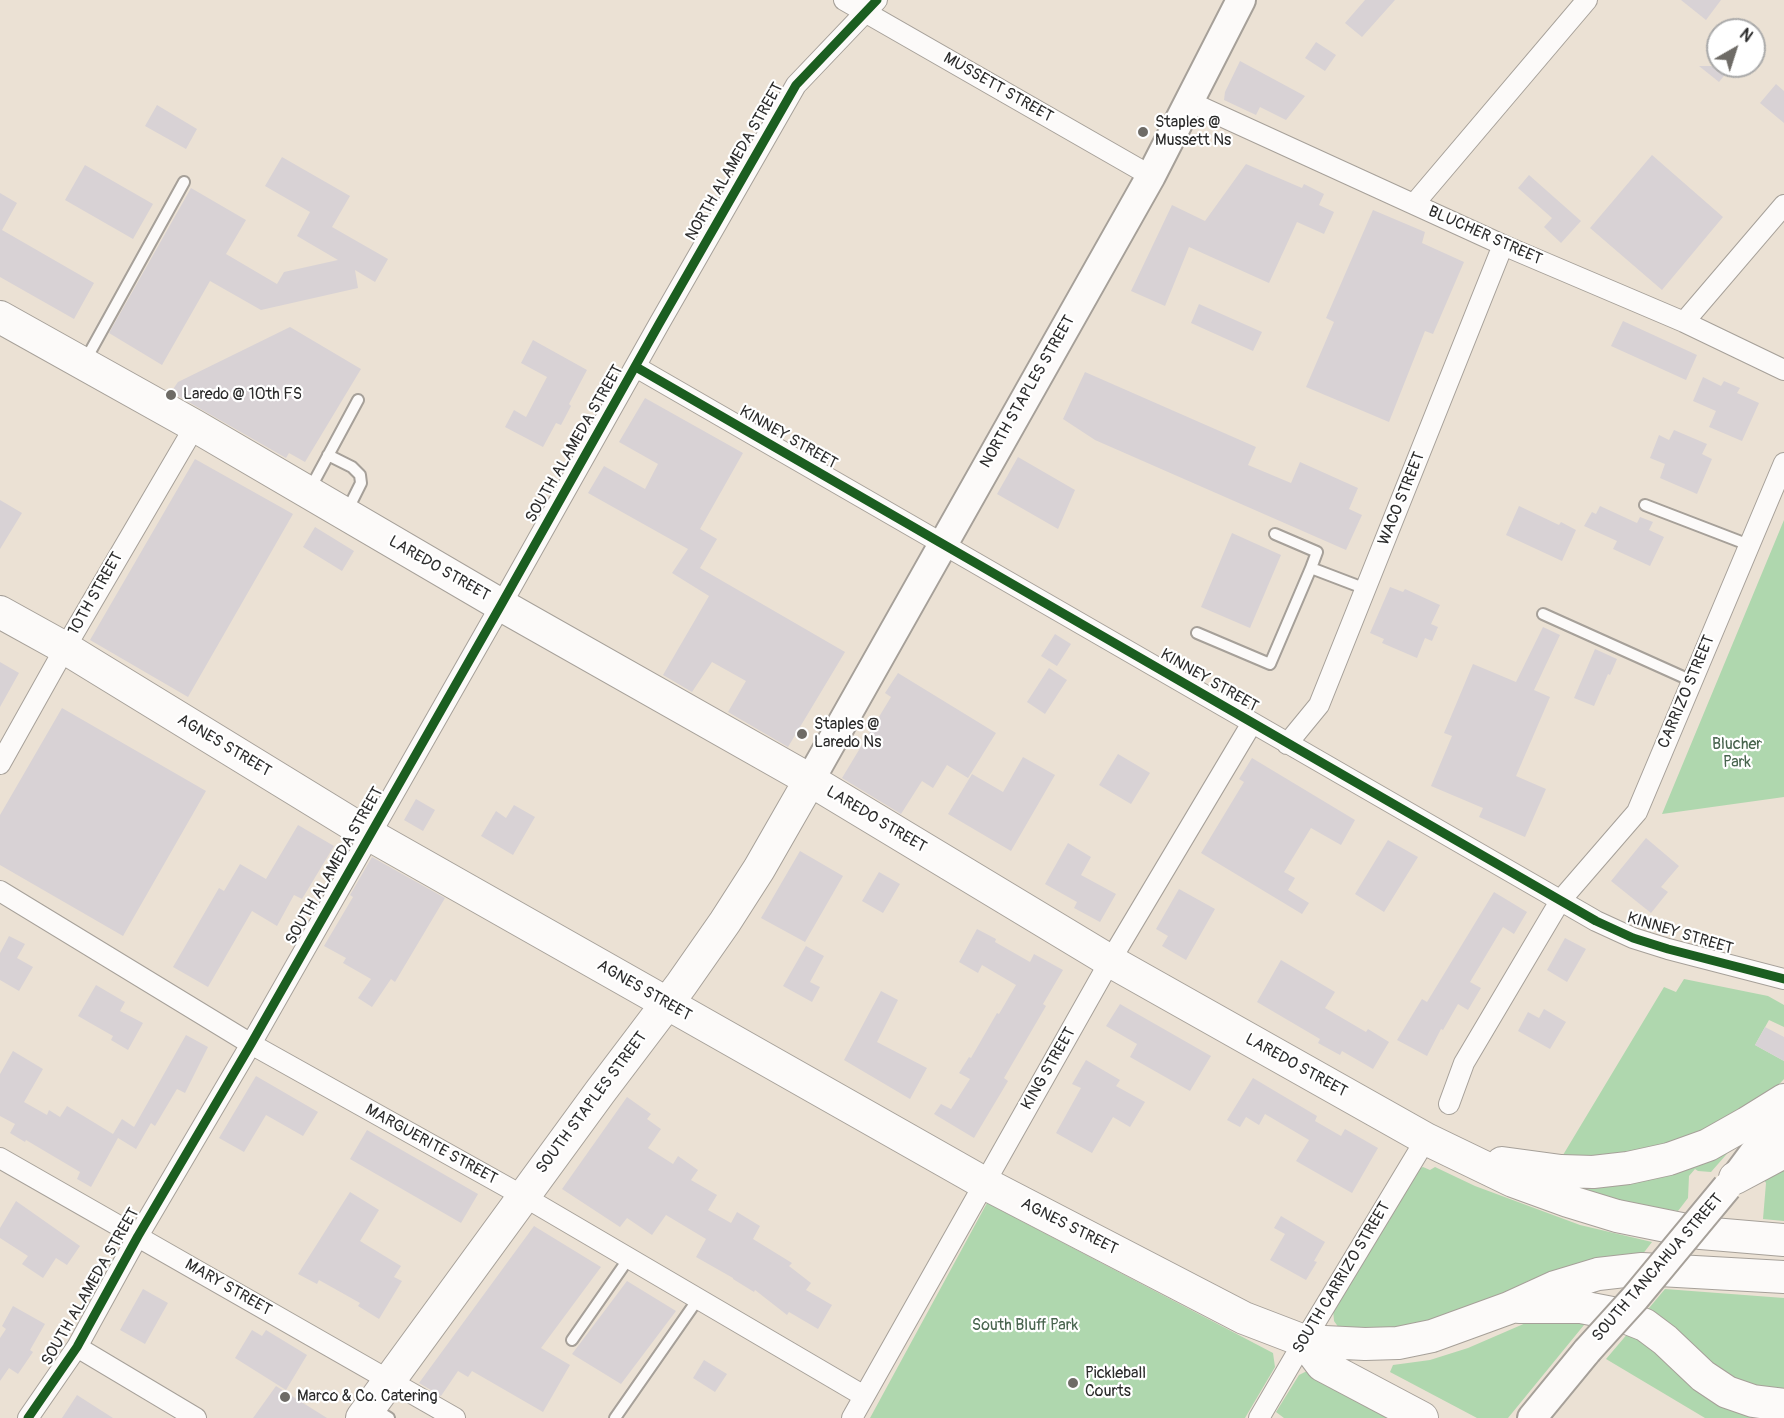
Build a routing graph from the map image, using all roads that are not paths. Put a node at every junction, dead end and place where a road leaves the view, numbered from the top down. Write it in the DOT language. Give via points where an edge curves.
graph roads {
  1 [pos="844,0"];
  2 [pos="1241,0"];
  3 [pos="1587,0"];
  4 [pos="871,6"];
  5 [pos="1188,101"];
  6 [pos="1150,176"];
  7 [pos="184,182"];
  8 [pos="1414,204"];
  9 [pos="1784,205"];
  10 [pos="1503,245"];
  11 [pos="0,317"];
  12 [pos="1684,322"];
  13 [pos="659,324"];
  14 [pos="84,364"];
  15 [pos="636,367"];
  16 [pos="1784,370"];
  17 [pos="358,400"];
  18 [pos="195,426"];
  19 [pos="328,455"];
  20 [pos="1784,463"];
  21 [pos="308,492"];
  22 [pos="1645,505"];
  23 [pos="345,514"];
  24 [pos="1275,534"];
  25 [pos="942,544"];
  26 [pos="1749,545"];
  27 [pos="1311,568"];
  28 [pos="1366,589"];
  29 [pos="501,605"];
  30 [pos="0,612"];
  31 [pos="1543,614"];
  32 [pos="1197,633"];
  33 [pos="65,648"];
  34 [pos="1692,681"];
  35 [pos="1252,723"];
  36 [pos="1287,744"];
  37 [pos="0,764"];
  38 [pos="810,780"];
  39 [pos="370,835"];
  40 [pos="0,891"];
  41 [pos="1560,902"];
  42 [pos="1110,961"];
  43 [pos="1782,978"];
  44 [pos="667,1004"];
  45 [pos="251,1044"];
  46 [pos="1784,1100"];
  47 [pos="1449,1104"];
  48 [pos="1784,1117"];
  49 [pos="1426,1139"];
  50 [pos="1784,1152"];
  51 [pos="1461,1156"];
  52 [pos="0,1158"];
  53 [pos="984,1183"];
  54 [pos="1731,1183"];
  55 [pos="523,1196"];
  56 [pos="138,1236"];
  57 [pos="1784,1240"];
  58 [pos="629,1258"];
  59 [pos="1784,1277"];
  60 [pos="698,1299"];
  61 [pos="1509,1308"];
  62 [pos="572,1340"];
  63 [pos="1304,1341"];
  64 [pos="78,1347"];
  65 [pos="389,1379"];
  66 [pos="864,1395"];
  67 [pos="1784,1405"];
  68 [pos="374,1414"];
  69 [pos="28,1418"];
  70 [pos="196,1418"];
  71 [pos="455,1418"];
  72 [pos="615,1418"];
  73 [pos="852,1418"];
  74 [pos="1259,1418"];
  75 [pos="1422,1418"];
  76 [pos="1532,1418"];
  1 -- 4 [label="street, MUSSETT STREET"];
  2 -- 5 [label="main road, NORTH STAPLES STREET"];
  3 -- 8 [label="street"];
  4 -- 6 [label="street, MUSSETT STREET"];
  4 -- 13 [label="street, NORTH ALAMEDA STREET" via="796,85"];
  5 -- 6 [label="main road, NORTH STAPLES STREET"];
  5 -- 8 [label="street, BLUCHER STREET"];
  6 -- 25 [label="main road, NORTH STAPLES STREET"];
  7 -- 14 [label="lane"];
  8 -- 10 [label="street, BLUCHER STREET"];
  9 -- 12 [label="street"];
  10 -- 12 [label="street, BLUCHER STREET"];
  10 -- 28 [label="street, WACO STREET"];
  11 -- 14 [label="main road, LAREDO STREET"];
  12 -- 16 [label="street, BLUCHER STREET"];
  13 -- 15 [label="street, SOUTH ALAMEDA STREET"];
  14 -- 18 [label="main road, LAREDO STREET"];
  15 -- 25 [label="street, KINNEY STREET"];
  15 -- 29 [label="street, SOUTH ALAMEDA STREET"];
  17 -- 19 [label="lane"];
  18 -- 21 [label="main road, LAREDO STREET"];
  18 -- 33 [label="street, 10TH STREET"];
  19 -- 21 [label="lane"];
  19 -- 23 [label="lane" via="360,475 361,483"];
  20 -- 26 [label="street, CARRIZO STREET"];
  21 -- 23 [label="main road, LAREDO STREET"];
  22 -- 26 [label="lane"];
  23 -- 29 [label="main road, LAREDO STREET"];
  24 -- 27 [label="lane" via="1317,552"];
  25 -- 35 [label="street, KINNEY STREET"];
  25 -- 38 [label="main road, NORTH STAPLES STREET"];
  26 -- 34 [label="street, CARRIZO STREET"];
  27 -- 28 [label="lane"];
  27 -- 32 [label="lane" via="1270,664"];
  28 -- 36 [label="street, WACO STREET" via="1320,705"];
  29 -- 38 [label="main road, LAREDO STREET"];
  29 -- 39 [label="street, SOUTH ALAMEDA STREET"];
  30 -- 33 [label="main road, AGNES STREET"];
  31 -- 34 [label="lane"];
  33 -- 37 [label="street, 10TH STREET"];
  33 -- 39 [label="main road, AGNES STREET"];
  34 -- 41 [label="street, CARRIZO STREET" via="1636,812"];
  35 -- 36 [label="street, KINNEY STREET"];
  35 -- 42 [label="street, KING STREET"];
  36 -- 41 [label="street, KINNEY STREET"];
  38 -- 42 [label="main road, LAREDO STREET"];
  38 -- 44 [label="main road, SOUTH STAPLES STREET" via="759,869"];
  39 -- 44 [label="main road, AGNES STREET"];
  39 -- 45 [label="street, SOUTH ALAMEDA STREET"];
  40 -- 45 [label="street, MARGUERITE STREET"];
  41 -- 43 [label="street, KINNEY STREET" via="1633,938"];
  41 -- 47 [label="street" via="1464,1063"];
  42 -- 49 [label="main road, LAREDO STREET"];
  42 -- 53 [label="street, KING STREET"];
  44 -- 53 [label="main road, AGNES STREET"];
  44 -- 55 [label="main road, SOUTH STAPLES STREET"];
  45 -- 55 [label="street, MARGUERITE STREET"];
  45 -- 56 [label="street, SOUTH ALAMEDA STREET"];
  46 -- 51 [label="main road" via="1708,1145 1628,1168 1561,1171"];
  48 -- 54 [label="main road, SOUTH TANCAHUA STREET"];
  49 -- 51 [label="main road, LAREDO STREET"];
  49 -- 63 [label="street, SOUTH CARRIZO STREET"];
  50 -- 54 [label="main road"];
  51 -- 57 [label="main road, LAREDO STREET" via="1513,1181 1617,1216 1701,1233"];
  52 -- 56 [label="street, MARY STREET"];
  53 -- 63 [label="main road, AGNES STREET" via="1244,1318"];
  53 -- 66 [label="street, KING STREET"];
  54 -- 76 [label="main road, SOUTH TANCAHUA STREET, bridge"];
  55 -- 58 [label="street, MARGUERITE STREET"];
  55 -- 65 [label="main road, SOUTH STAPLES STREET"];
  56 -- 64 [label="street, SOUTH ALAMEDA STREET"];
  56 -- 65 [label="street, MARY STREET"];
  58 -- 60 [label="street, MARGUERITE STREET"];
  58 -- 62 [label="lane"];
  59 -- 61 [label="main road" via="1642,1269 1598,1274 1555,1287"];
  60 -- 66 [label="street, MARGUERITE STREET"];
  60 -- 72 [label="lane"];
  61 -- 63 [label="main road" via="1432,1336 1398,1343"];
  61 -- 67 [label="main road" via="1581,1307 1617,1314 1645,1325 1726,1392"];
  63 -- 74 [label="street, SOUTH CARRIZO STREET"];
  63 -- 75 [label="main road" via="1322,1365"];
  64 -- 69 [label="street, SOUTH ALAMEDA STREET"];
  64 -- 70 [label="street"];
  65 -- 68 [label="main road, SOUTH STAPLES STREET"];
  65 -- 71 [label="street, MARY STREET"];
  66 -- 73 [label="street, KING STREET"];
}
